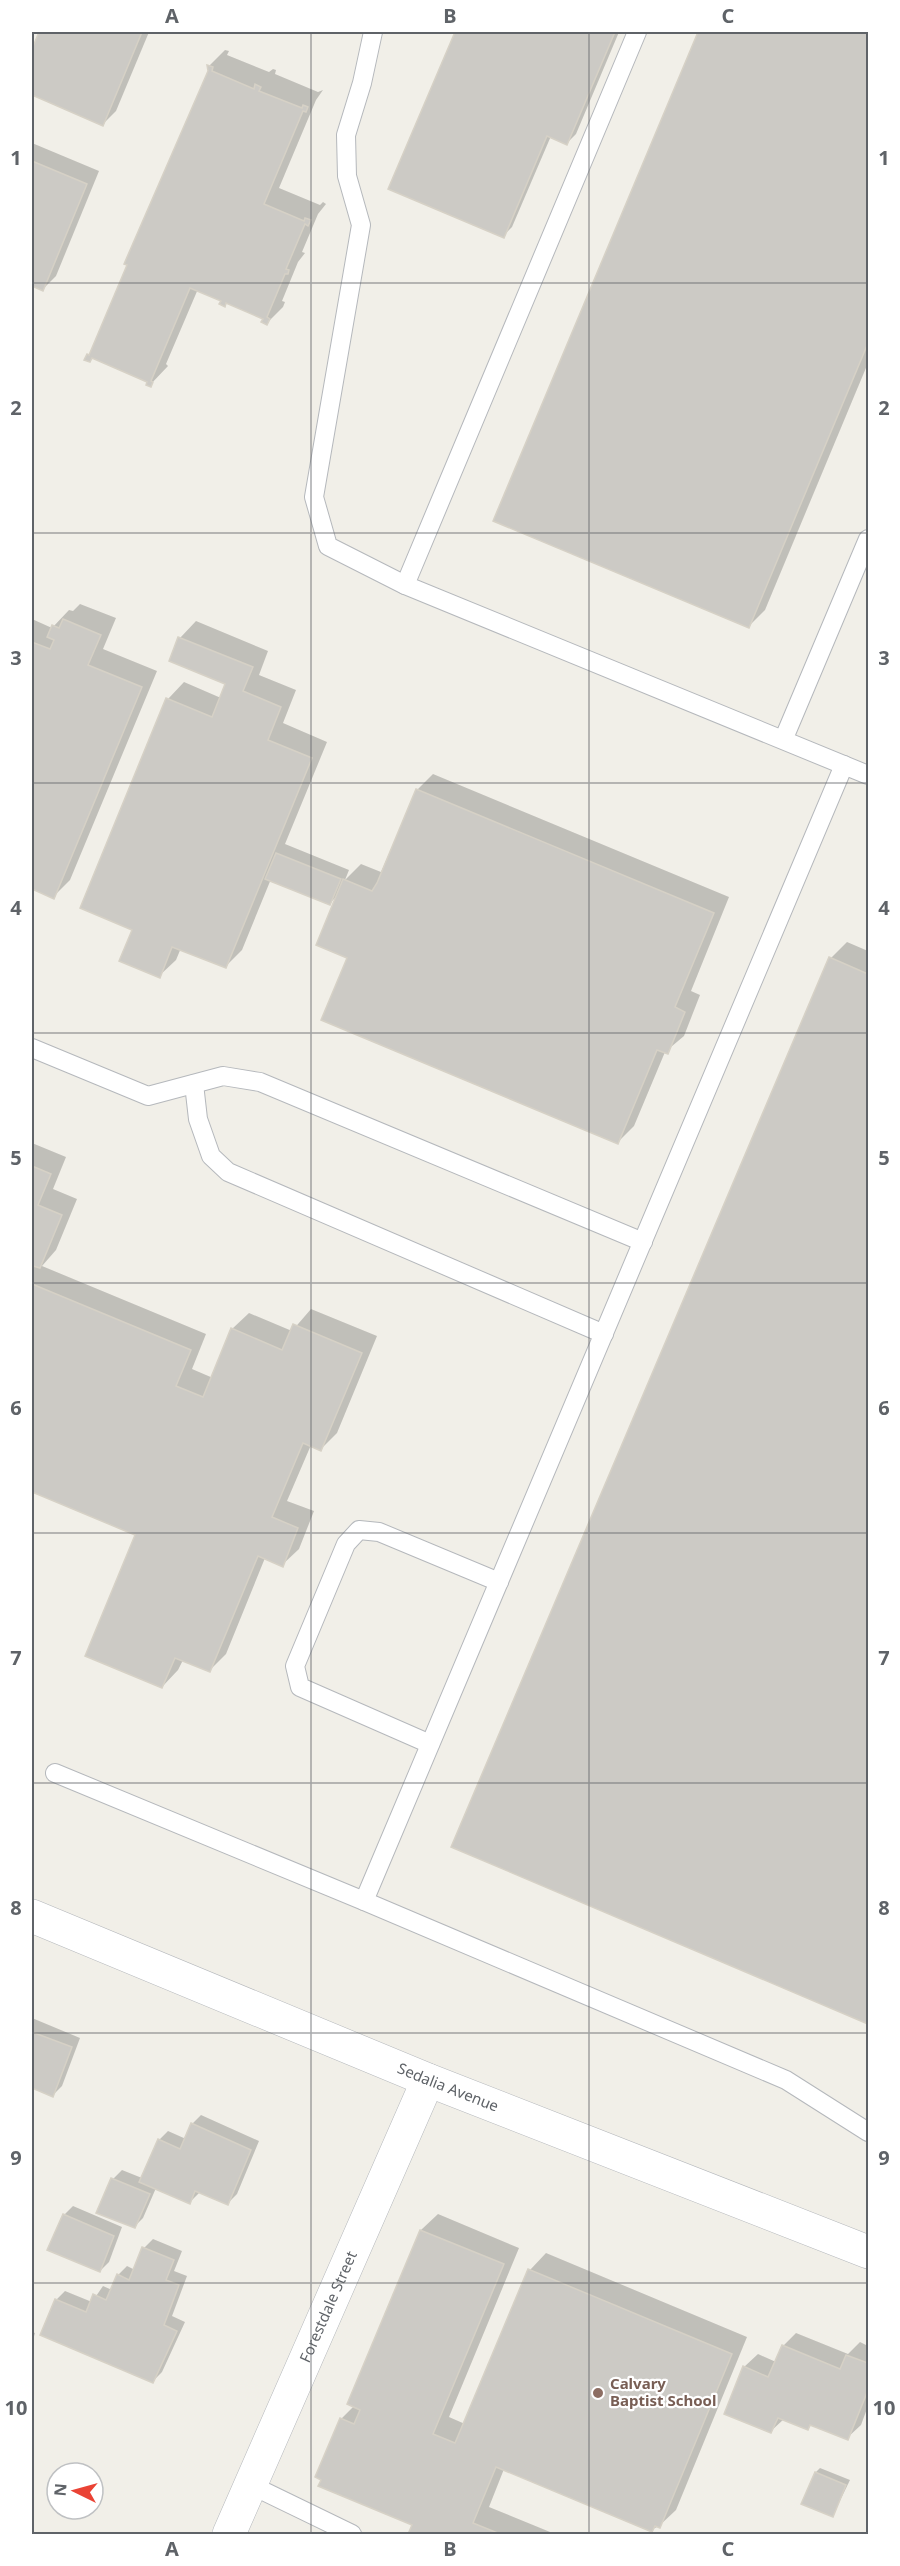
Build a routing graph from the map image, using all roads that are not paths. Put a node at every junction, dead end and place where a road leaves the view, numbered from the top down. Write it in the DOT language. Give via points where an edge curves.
graph roads {
  1 [pos="373,32"];
  2 [pos="637,32"];
  3 [pos="868,538"];
  4 [pos="405,585"];
  5 [pos="784,738"];
  6 [pos="844,765"];
  7 [pos="868,776"];
  8 [pos="32,1048"];
  9 [pos="194,1084"];
  10 [pos="643,1242"];
  11 [pos="604,1334"];
  12 [pos="499,1582"];
  13 [pos="430,1744"];
  14 [pos="55,1773"];
  15 [pos="364,1901"];
  16 [pos="32,1916"];
  17 [pos="428,2080"];
  18 [pos="868,2132"];
  19 [pos="868,2252"];
  20 [pos="251,2485"];
  21 [pos="316,2527"];
  22 [pos="229,2535"];
  23 [pos="352,2535"];
  1 -- 4 [label="lane" via="346,135 347,176 361,225 314,496 328,546"];
  2 -- 4 [label="lane"];
  3 -- 5 [label="lane"];
  4 -- 5 [label="lane"];
  5 -- 6 [label="lane"];
  6 -- 7 [label="lane"];
  6 -- 10 [label="lane"];
  8 -- 9 [label="lane" via="148,1096"];
  9 -- 10 [label="lane" via="223,1076 260,1082"];
  9 -- 11 [label="lane" via="198,1119 211,1156 228,1172"];
  10 -- 11 [label="lane"];
  11 -- 12 [label="lane"];
  12 -- 13 [label="lane"];
  12 -- 13 [label="lane" via="379,1532 359,1530 346,1544 295,1666 300,1687"];
  13 -- 15 [label="lane"];
  14 -- 15 [label="lane"];
  15 -- 18 [label="lane" via="786,2080"];
  16 -- 17 [label="street, Sedalia Avenue"];
  17 -- 19 [label="street, Sedalia Avenue"];
  17 -- 20 [label="street, Forestdale Street"];
  20 -- 21 [label="lane"];
  20 -- 22 [label="street, Forestdale Street"];
  21 -- 23 [label="lane"];
}
